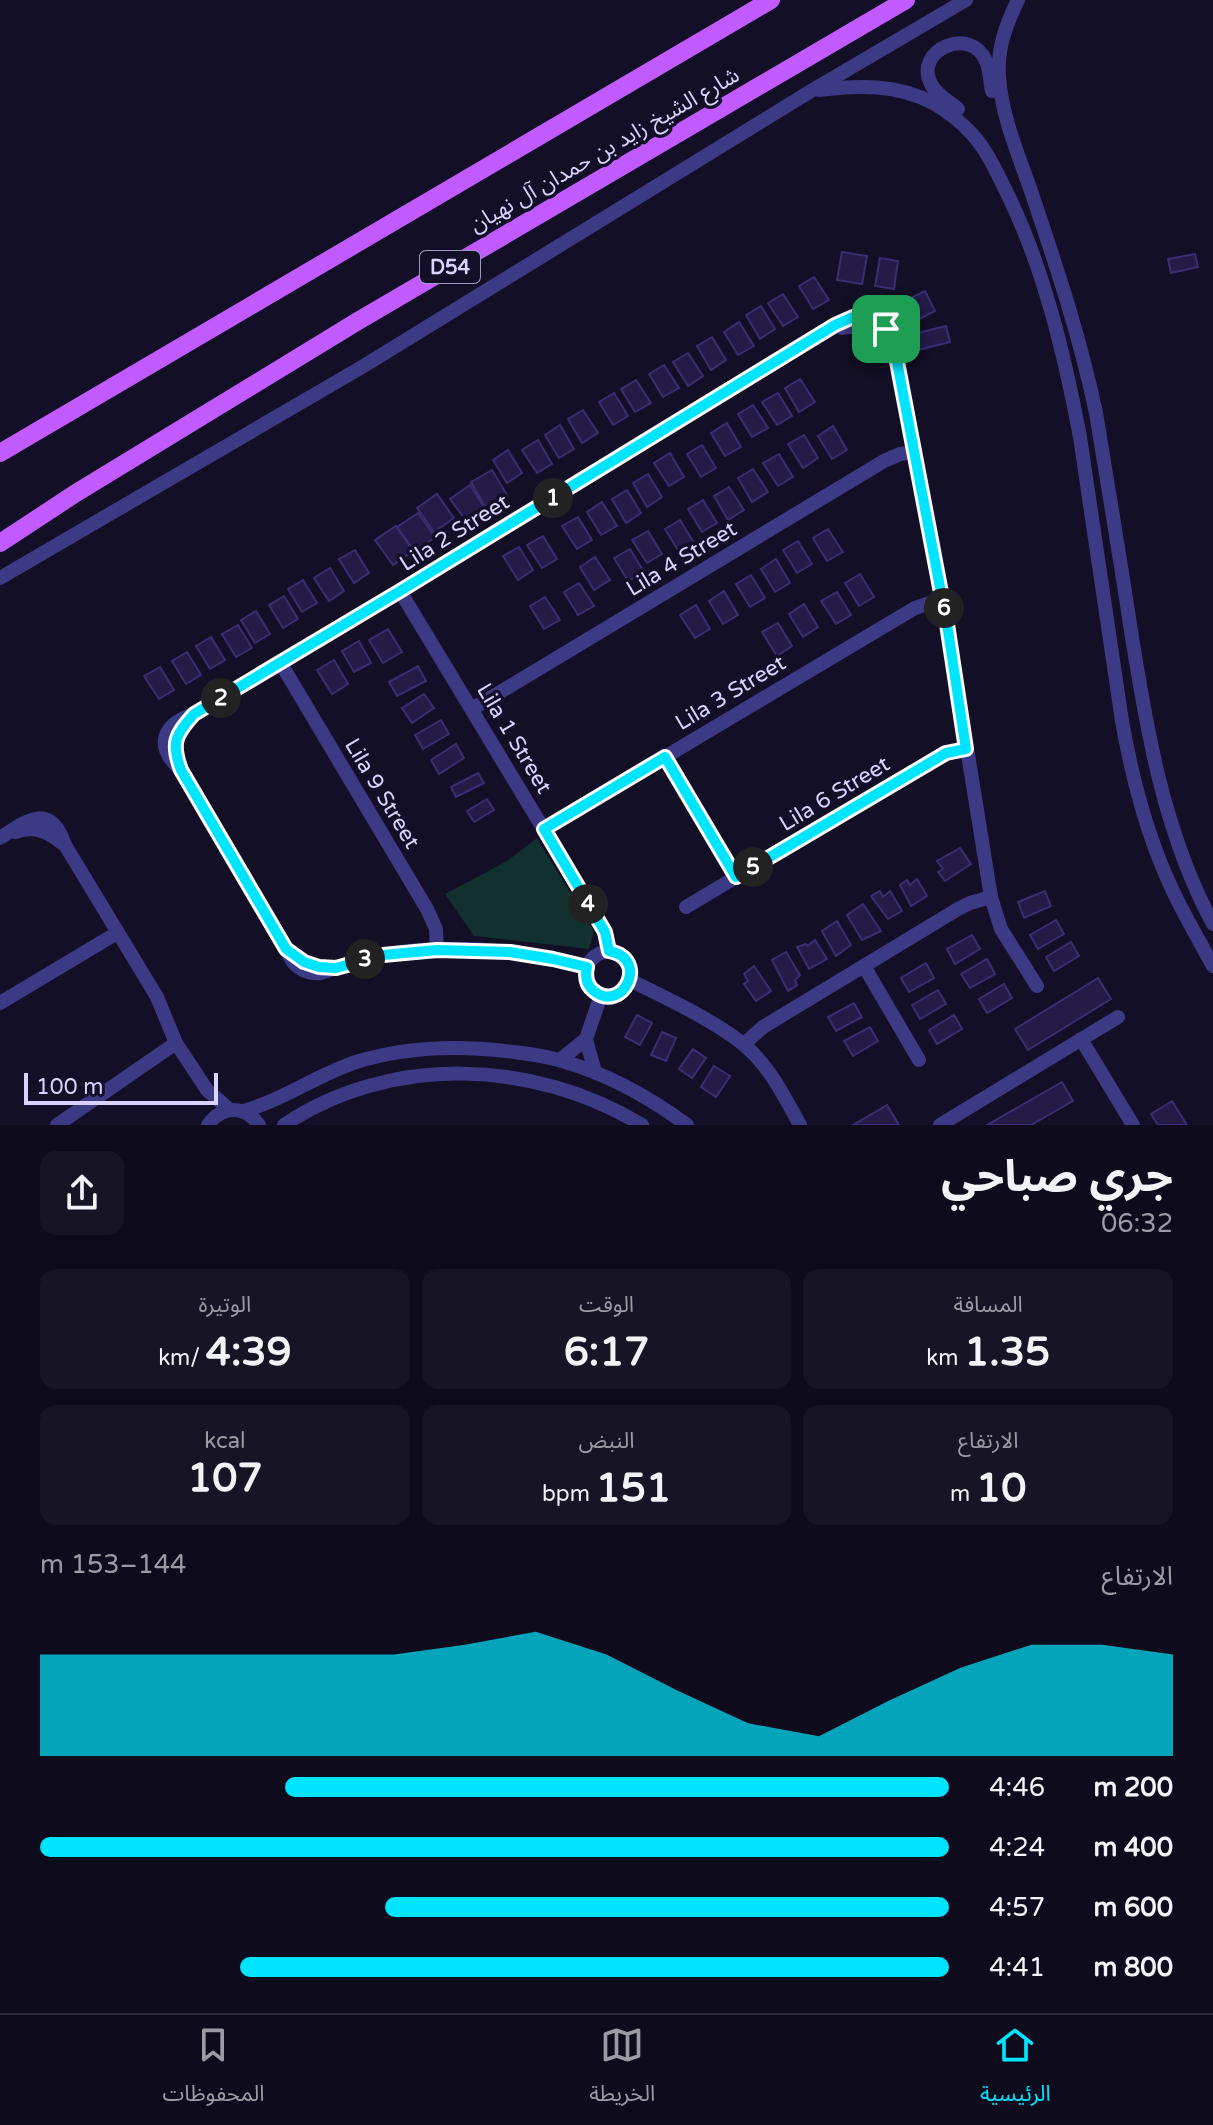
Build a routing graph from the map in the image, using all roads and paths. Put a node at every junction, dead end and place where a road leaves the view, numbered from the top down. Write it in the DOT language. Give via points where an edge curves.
graph roads {
  1 [pos="771,0"];
  2 [pos="906,0"];
  3 [pos="966,0"];
  4 [pos="1018,0"];
  5 [pos="811,91"];
  6 [pos="1019,156"];
  7 [pos="1040,218"];
  8 [pos="1022,224"];
  9 [pos="915,452"];
  10 [pos="0,453"];
  11 [pos="0,543"];
  12 [pos="0,578"];
  13 [pos="400,591"];
  14 [pos="942,599"];
  15 [pos="280,662"];
  16 [pos="472,709"];
  17 [pos="966,749"];
  18 [pos="665,757"];
  19 [pos="544,829"];
  20 [pos="2,837"];
  21 [pos="736,877"];
  22 [pos="991,897"];
  23 [pos="686,907"];
  24 [pos="1213,924"];
  25 [pos="117,933"];
  26 [pos="437,950"];
  27 [pos="609,951"];
  28 [pos="864,966"];
  29 [pos="1213,966"];
  30 [pos="587,967"];
  31 [pos="630,980"];
  32 [pos="1037,986"];
  33 [pos="601,995"];
  34 [pos="0,1003"];
  35 [pos="1118,1017"];
  36 [pos="586,1039"];
  37 [pos="1081,1039"];
  38 [pos="176,1043"];
  39 [pos="744,1044"];
  40 [pos="560,1060"];
  41 [pos="919,1060"];
  42 [pos="595,1072"];
  43 [pos="207,1090"];
  44 [pos="237,1110"];
  45 [pos="209,1124"];
  46 [pos="57,1125"];
  47 [pos="259,1125"];
  48 [pos="284,1125"];
  49 [pos="642,1125"];
  50 [pos="687,1125"];
  51 [pos="800,1125"];
  52 [pos="940,1125"];
  53 [pos="1133,1125"];
  1 -- 10 [label="main road, شارع الشيخ زايد بن حمدان آل نهيان"];
  2 -- 11 [label="main road, شارع الشيخ زايد بن حمدان آل نهيان / D54" via="358,321"];
  3 -- 5 [label="street"];
  4 -- 6 [label="street" via="1001,43 999,75 1003,109"];
  5 -- 8 [label="street" via="889,88 946,111 983,148"];
  5 -- 12 [label="street" via="362,367"];
  6 -- 7 [label="street"];
  6 -- 8 [label="street" via="996,112 981,53 962,43 940,48 929,67 929,82 988,141"];
  7 -- 8 [label="street"];
  7 -- 24 [label="street" via="1069,303 1096,413 1154,761 1181,855"];
  8 -- 29 [label="street" via="1058,334 1076,414 1129,760 1172,890"];
  9 -- 13 [label="street, Lila 2 Street" via="891,337 871,319 853,317"];
  9 -- 14 [label="street, Lila 2 Street"];
  9 -- 16 [label="street, Lila 4 Street" via="884,461"];
  13 -- 15 [label="street, Lila 2 Street"];
  13 -- 16 [label="street, Lila 1 Street"];
  14 -- 17 [label="street, Lila 2 Street"];
  14 -- 18 [label="street, Lila 3 Street" via="915,608"];
  15 -- 26 [label="street, Lila 9 Street" via="427,909 436,929"];
  15 -- 26 [label="street, Lila 2 Street" via="194,714 176,738 181,770 297,967 321,973 383,955"];
  16 -- 19 [label="street, Lila 1 Street"];
  17 -- 21 [label="street, Lila 6 Street" via="946,753"];
  17 -- 22 [label="street, Lila 2 Street"];
  18 -- 19 [label="street, Lila 3 Street"];
  18 -- 21 [label="street"];
  19 -- 27 [label="street, Lila 1 Street" via="605,932"];
  20 -- 25 [label="street" via="38,829 65,845"];
  21 -- 23 [label="street, Lila 6 Street"];
  22 -- 28 [label="street" via="964,905"];
  22 -- 32 [label="street, Lila 2 Street" via="1001,929"];
  25 -- 34 [label="street"];
  25 -- 38 [label="street" via="157,997"];
  26 -- 30 [label="street, Lila 2 Street" via="510,952"];
  27 -- 30 [label="street" via="595,956"];
  27 -- 31 [label="street" via="628,964"];
  28 -- 39 [label="street"];
  28 -- 41 [label="street"];
  30 -- 33 [label="street" via="590,987"];
  31 -- 33 [label="street" via="616,995"];
  31 -- 39 [label="street"];
  33 -- 36 [label="street"];
  35 -- 37 [label="street"];
  36 -- 40 [label="street"];
  36 -- 42 [label="street"];
  37 -- 52 [label="street"];
  37 -- 53 [label="street"];
  38 -- 43 [label="street"];
  38 -- 46 [label="street"];
  39 -- 51 [label="street" via="779,1087"];
  40 -- 42 [label="street"];
  40 -- 44 [label="street" via="492,1049 403,1051 332,1070 277,1099"];
  42 -- 50 [label="street" via="636,1091"];
  43 -- 44 [label="street"];
  43 -- 45 [label="street"];
  44 -- 45 [label="street" via="215,1116"];
  44 -- 47 [label="street"];
  48 -- 49 [label="street" via="330,1098 365,1086 438,1074 493,1076 560,1088"];
}
